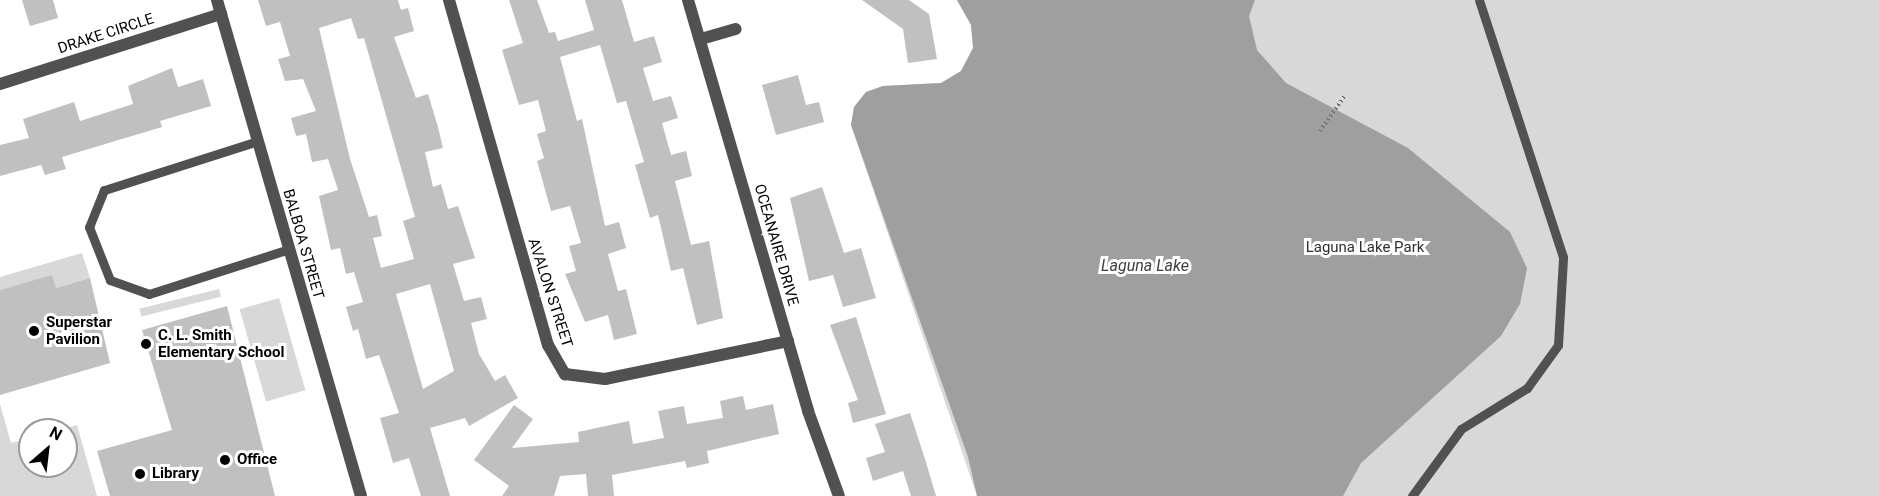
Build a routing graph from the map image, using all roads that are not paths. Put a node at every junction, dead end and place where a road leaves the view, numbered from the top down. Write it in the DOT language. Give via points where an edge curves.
graph roads {
  1 [pos="217,0"];
  2 [pos="448,0"];
  3 [pos="688,0"];
  4 [pos="1479,0"];
  5 [pos="221,14"];
  6 [pos="736,29"];
  7 [pos="701,39"];
  8 [pos="0,84"];
  9 [pos="258,141"];
  10 [pos="289,249"];
  11 [pos="788,341"];
  12 [pos="361,496"];
  13 [pos="839,496"];
  14 [pos="1412,496"];
  1 -- 5 [label="street, BALBOA STREET"];
  2 -- 11 [label="street, AVALON STREET" via="548,345 565,374 604,379"];
  3 -- 7 [label="street, OCEANAIRE DRIVE"];
  4 -- 14 [label="lane" via="1563,257 1558,345 1527,388 1461,429"];
  5 -- 8 [label="street, DRAKE CIRCLE"];
  5 -- 9 [label="street, BALBOA STREET"];
  6 -- 7 [label="street"];
  7 -- 11 [label="street, OCEANAIRE DRIVE"];
  9 -- 10 [label="street, BALBOA STREET"];
  9 -- 10 [label="lane" via="104,190 89,227 110,280 149,294"];
  10 -- 12 [label="street, BALBOA STREET"];
  11 -- 13 [label="street, OCEANAIRE DRIVE"];
}
